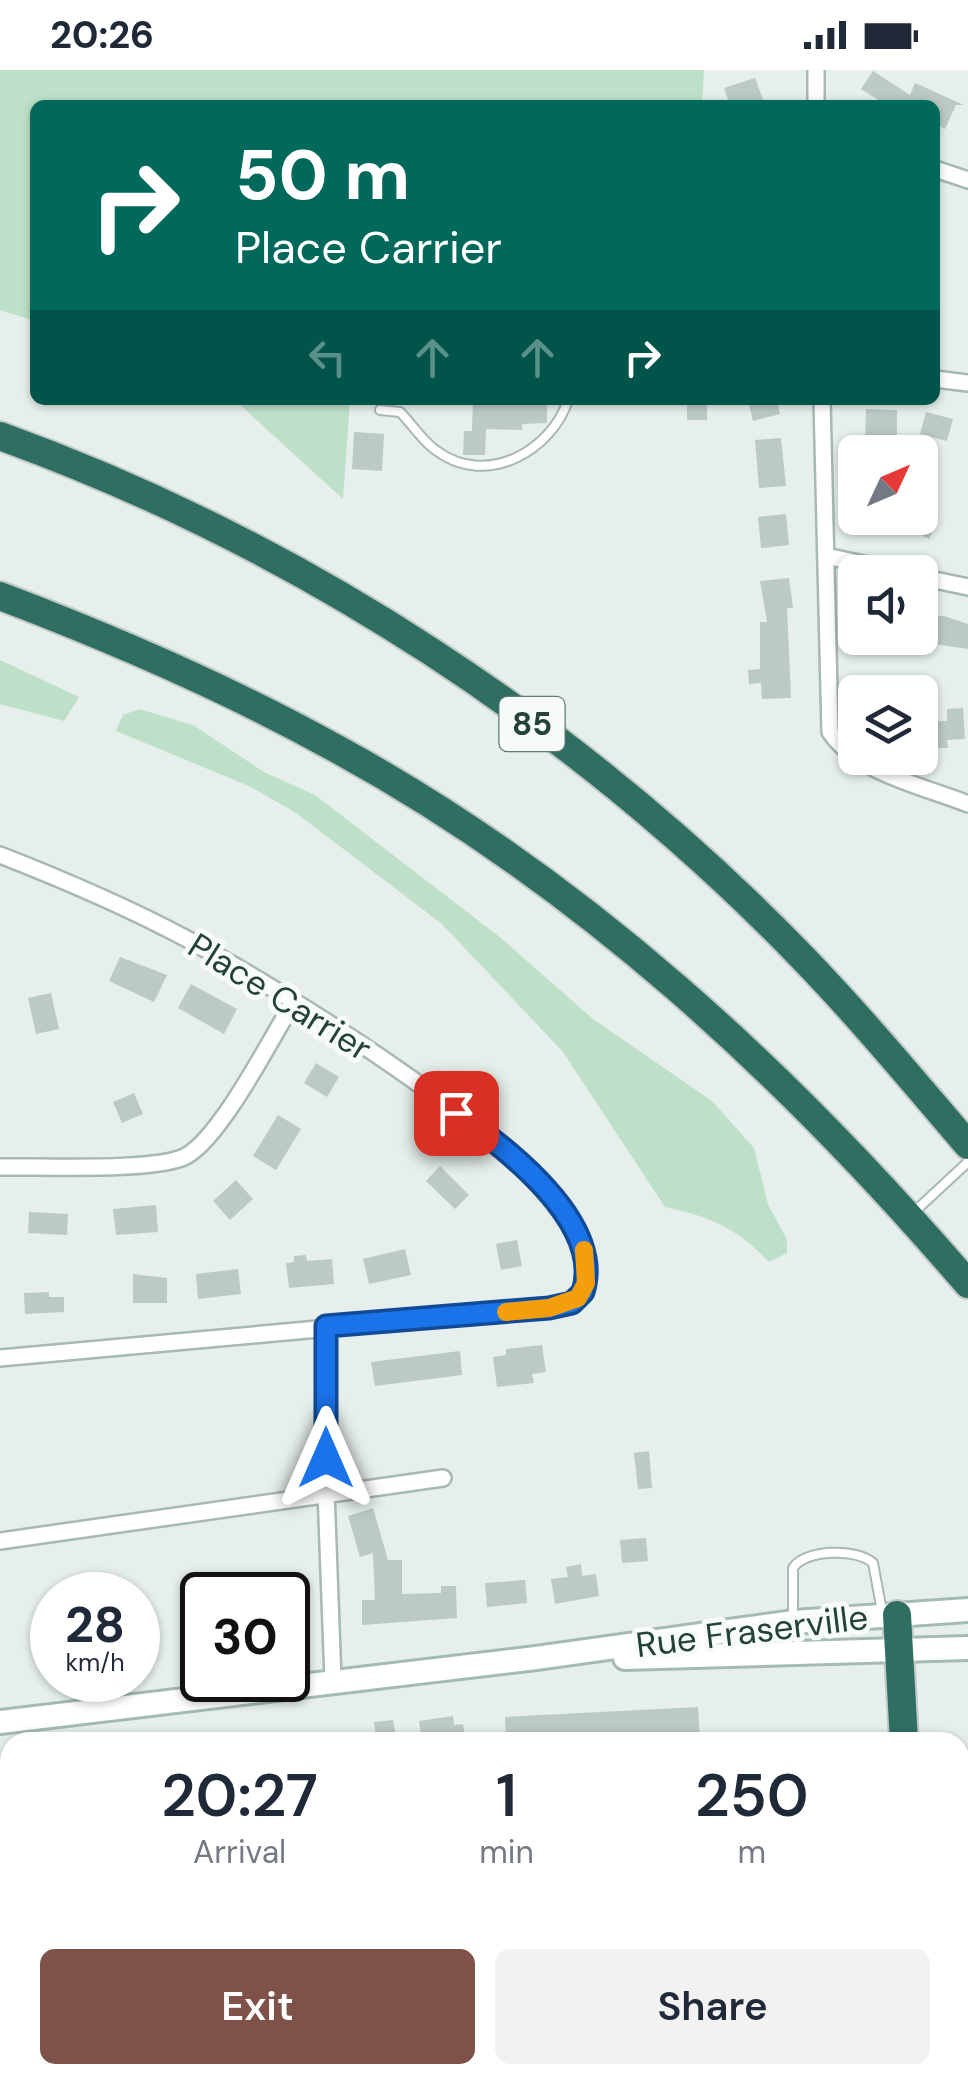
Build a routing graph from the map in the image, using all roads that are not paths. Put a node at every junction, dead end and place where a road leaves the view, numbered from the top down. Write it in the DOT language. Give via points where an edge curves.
graph roads {
  1 [pos="816,70"];
  2 [pos="816,100"];
  3 [pos="940,171"];
  4 [pos="968,180"];
  5 [pos="940,379"];
  6 [pos="968,384"];
  7 [pos="566,405"];
  8 [pos="822,405"];
  9 [pos="380,410"];
  10 [pos="0,436"];
  11 [pos="826,556"];
  12 [pos="838,559"];
  13 [pos="938,581"];
  14 [pos="968,588"];
  15 [pos="0,596"];
  16 [pos="968,804"];
  17 [pos="0,856"];
  18 [pos="792,947"];
  19 [pos="293,1003"];
  20 [pos="968,1123"];
  21 [pos="968,1145"];
  22 [pos="968,1162"];
  23 [pos="0,1167"];
  24 [pos="910,1216"];
  25 [pos="968,1284"];
  26 [pos="326,1326"];
  27 [pos="0,1358"];
  28 [pos="443,1478"];
  29 [pos="326,1491"];
  30 [pos="0,1541"];
  31 [pos="968,1610"];
  32 [pos="890,1615"];
  33 [pos="794,1622"];
  34 [pos="968,1648"];
  35 [pos="900,1652"];
  36 [pos="536,1658"];
  37 [pos="333,1680"];
  38 [pos="0,1722"];
  39 [pos="904,1732"];
  1 -- 2 [label="street"];
  3 -- 4 [label="street"];
  5 -- 6 [label="street"];
  7 -- 9 [label="lane" via="556,431 538,448 484,465 438,452 400,412"];
  8 -- 11 [label="street"];
  10 -- 18 [label="highway, 85" via="221,532 418,644 621,792"];
  11 -- 12 [label="street"];
  11 -- 16 [label="street" via="830,732 850,755"];
  13 -- 14 [label="street"];
  15 -- 24 [label="highway" via="250,703 340,750 475,835 676,986 794,1094"];
  17 -- 19 [label="street, Place Carrier" via="141,916"];
  18 -- 20 [label="highway"];
  18 -- 21 [label="highway, 85"];
  19 -- 23 [label="street" via="214,1129 191,1154 151,1163"];
  19 -- 26 [label="street, Place Carrier" via="501,1147 567,1217 586,1260 583,1292 562,1306"];
  22 -- 24 [label="lane"];
  24 -- 25 [label="highway"];
  26 -- 27 [label="street, Place Carrier"];
  26 -- 29 [label="street"];
  28 -- 29 [label="street"];
  29 -- 30 [label="street"];
  29 -- 37 [label="street"];
  31 -- 32 [label="street, Rue Fraserville"];
  32 -- 33 [label="street, Rue Fraserville"];
  32 -- 33 [label="lane" via="873,1563 856,1554 806,1556 792,1568"];
  32 -- 35 [label="highway"];
  33 -- 36 [label="street, Rue Fraserville"];
  34 -- 35 [label="street, Rue Fraserville"];
  35 -- 36 [label="street, Rue Fraserville"];
  35 -- 39 [label="highway"];
  36 -- 37 [label="street, Rue Fraserville"];
  37 -- 38 [label="street, Rue Fraserville"];
}
